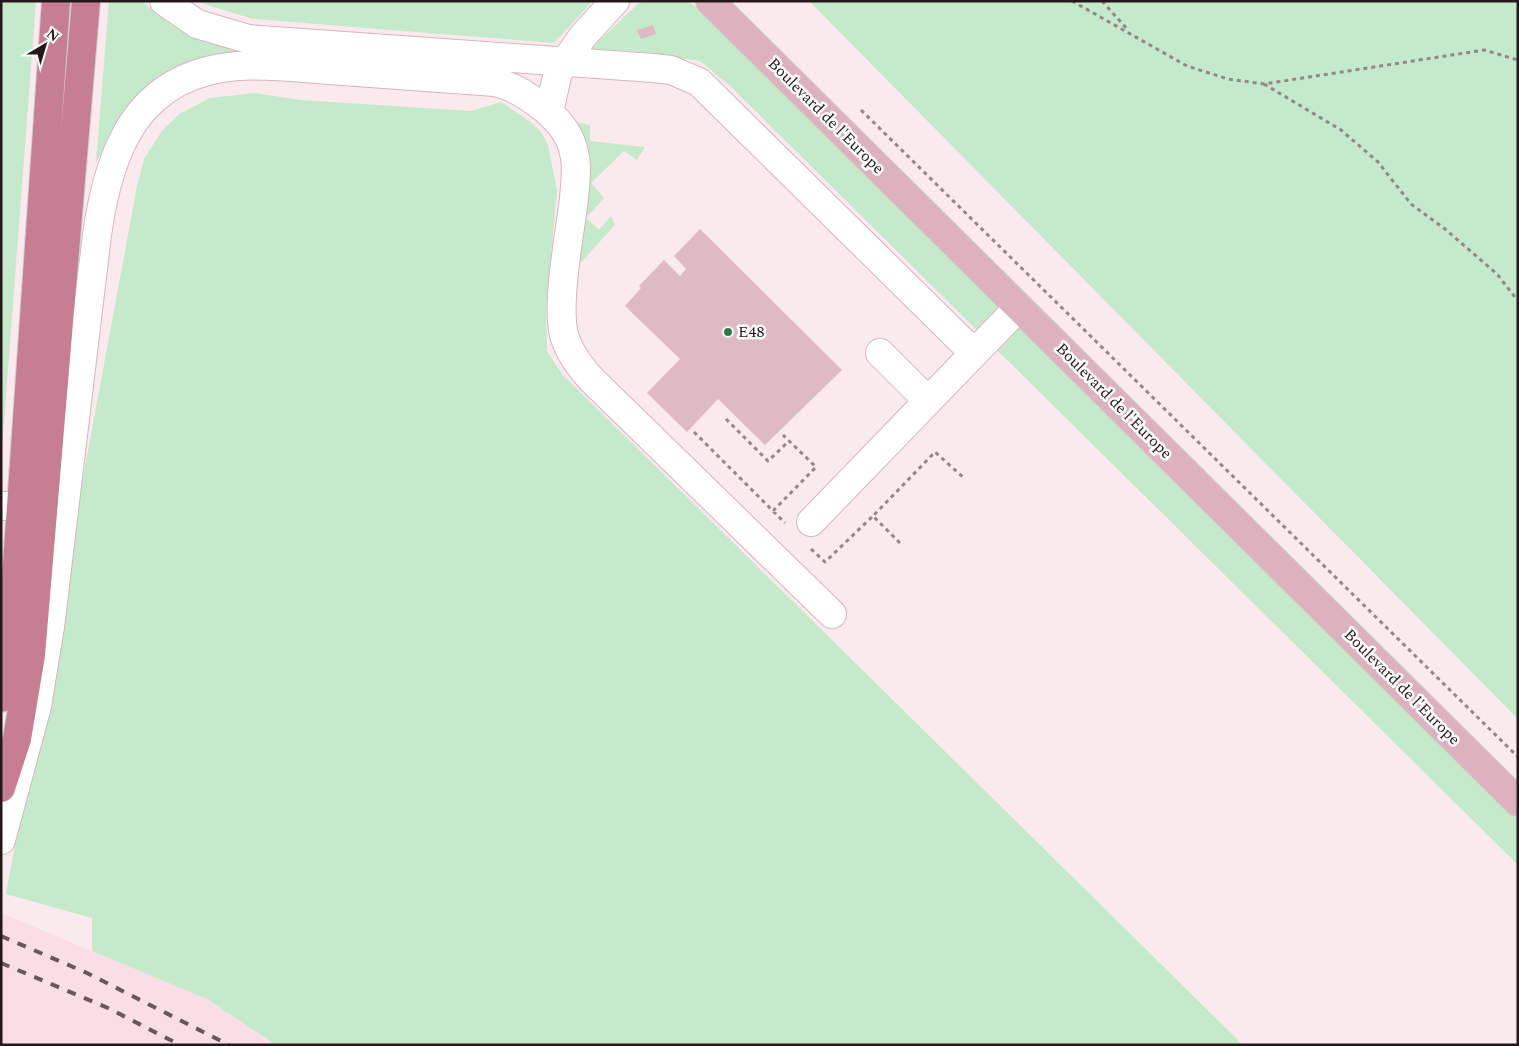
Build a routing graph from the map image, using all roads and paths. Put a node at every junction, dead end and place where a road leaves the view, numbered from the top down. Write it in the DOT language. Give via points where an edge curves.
graph roads {
  1 [pos="56,1"];
  2 [pos="86,1"];
  3 [pos="164,1"];
  4 [pos="615,1"];
  5 [pos="710,1"];
  6 [pos="1072,1"];
  7 [pos="1102,1"];
  8 [pos="1131,34"];
  9 [pos="1518,60"];
  10 [pos="564,62"];
  11 [pos="1264,84"];
  12 [pos="856,106"];
  13 [pos="548,112"];
  14 [pos="1518,300"];
  15 [pos="1019,307"];
  16 [pos="880,353"];
  17 [pos="974,354"];
  18 [pos="928,401"];
  19 [pos="726,418"];
  20 [pos="694,432"];
  21 [pos="783,435"];
  22 [pos="789,441"];
  23 [pos="964,478"];
  24 [pos="11,506"];
  25 [pos="773,511"];
  26 [pos="873,516"];
  27 [pos="801,529"];
  28 [pos="900,543"];
  29 [pos="832,614"];
  30 [pos="1,698"];
  31 [pos="1518,757"];
  32 [pos="1,788"];
  33 [pos="1518,802"];
  34 [pos="2,837"];
  1 -- 24 [label="highway"];
  2 -- 32 [label="highway" via="31,655 17,738"];
  3 -- 10 [label="lane" via="196,24 248,39"];
  4 -- 10 [label="lane"];
  5 -- 15 [label="main road, Boulevard de l'Europe"];
  6 -- 8 [label="path"];
  7 -- 8 [label="path"];
  8 -- 11 [label="path" via="1187,66 1228,79"];
  9 -- 11 [label="path" via="1484,50"];
  10 -- 13 [label="lane" via="555,80"];
  10 -- 17 [label="lane" via="671,70 699,82"];
  11 -- 14 [label="path" via="1341,130 1378,162 1411,204 1497,274"];
  12 -- 31 [label="path"];
  13 -- 29 [label="lane" via="565,130 574,152 575,189 562,312 564,336 574,358 592,380"];
  13 -- 34 [label="lane" via="529,96 495,82 258,65 211,71 190,78 157,96 141,112 115,154 102,201 50,627 37,706"];
  15 -- 17 [label="lane"];
  15 -- 33 [label="main road, Boulevard de l'Europe"];
  16 -- 18 [label="lane"];
  17 -- 18 [label="lane"];
  18 -- 27 [label="lane"];
  19 -- 22 [label="path" via="768,461"];
  20 -- 25 [label="path"];
  21 -- 22 [label="path"];
  22 -- 25 [label="path" via="816,467"];
  23 -- 26 [label="path" via="936,452"];
  24 -- 30 [label="highway" via="15,593"];
  25 -- 27 [label="path"];
  26 -- 27 [label="path" via="825,562"];
  26 -- 28 [label="path"];
}
